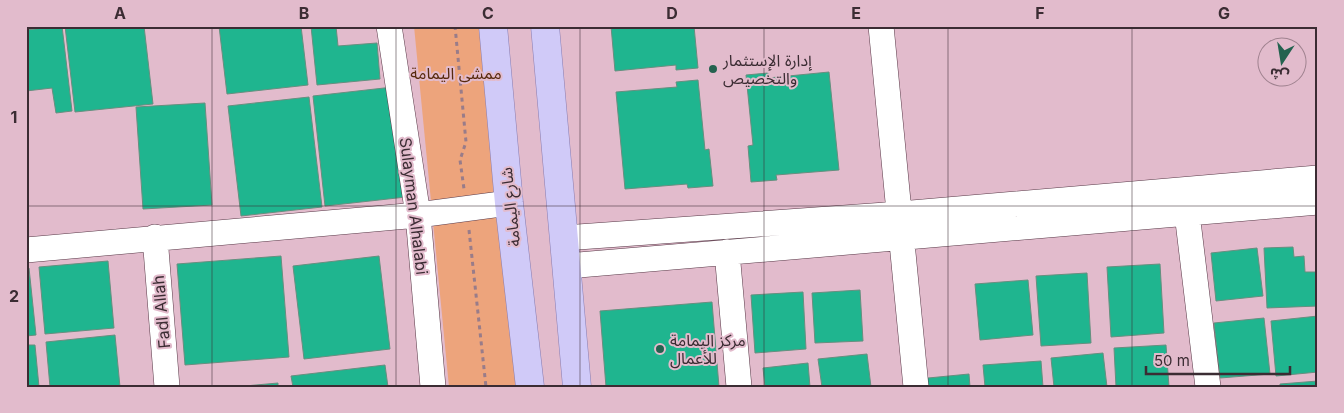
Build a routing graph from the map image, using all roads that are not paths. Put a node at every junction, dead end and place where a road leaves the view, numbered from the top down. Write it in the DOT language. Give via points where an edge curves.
graph roads {
  1 [pos="389,26"];
  2 [pos="493,26"];
  3 [pos="545,26"];
  4 [pos="881,26"];
  5 [pos="1318,178"];
  6 [pos="1318,202"];
  7 [pos="509,203"];
  8 [pos="1187,213"];
  9 [pos="418,215"];
  10 [pos="901,225"];
  11 [pos="155,238"];
  12 [pos="564,238"];
  13 [pos="26,250"];
  14 [pos="727,252"];
  15 [pos="566,266"];
  16 [pos="167,387"];
  17 [pos="433,387"];
  18 [pos="530,387"];
  19 [pos="577,387"];
  20 [pos="739,387"];
  21 [pos="916,387"];
  22 [pos="1208,387"];
  1 -- 9 [label="street, Sulayman Alhalabi"];
  2 -- 7 [label="main road, شارع اليمامة"];
  3 -- 12 [label="main road"];
  4 -- 10 [label="street"];
  5 -- 10 [label="street"];
  6 -- 8 [label="street"];
  7 -- 9 [label="street"];
  7 -- 18 [label="main road, شارع اليمامة"];
  8 -- 10 [label="street"];
  8 -- 22 [label="street"];
  9 -- 11 [label="street"];
  9 -- 17 [label="street, Sulayman Alhalabi"];
  10 -- 12 [label="street"];
  10 -- 14 [label="street"];
  10 -- 21 [label="street"];
  11 -- 13 [label="street"];
  11 -- 16 [label="street, Fadl Allah"];
  12 -- 15 [label="main road"];
  14 -- 15 [label="street"];
  14 -- 20 [label="street"];
  15 -- 19 [label="main road"];
}
